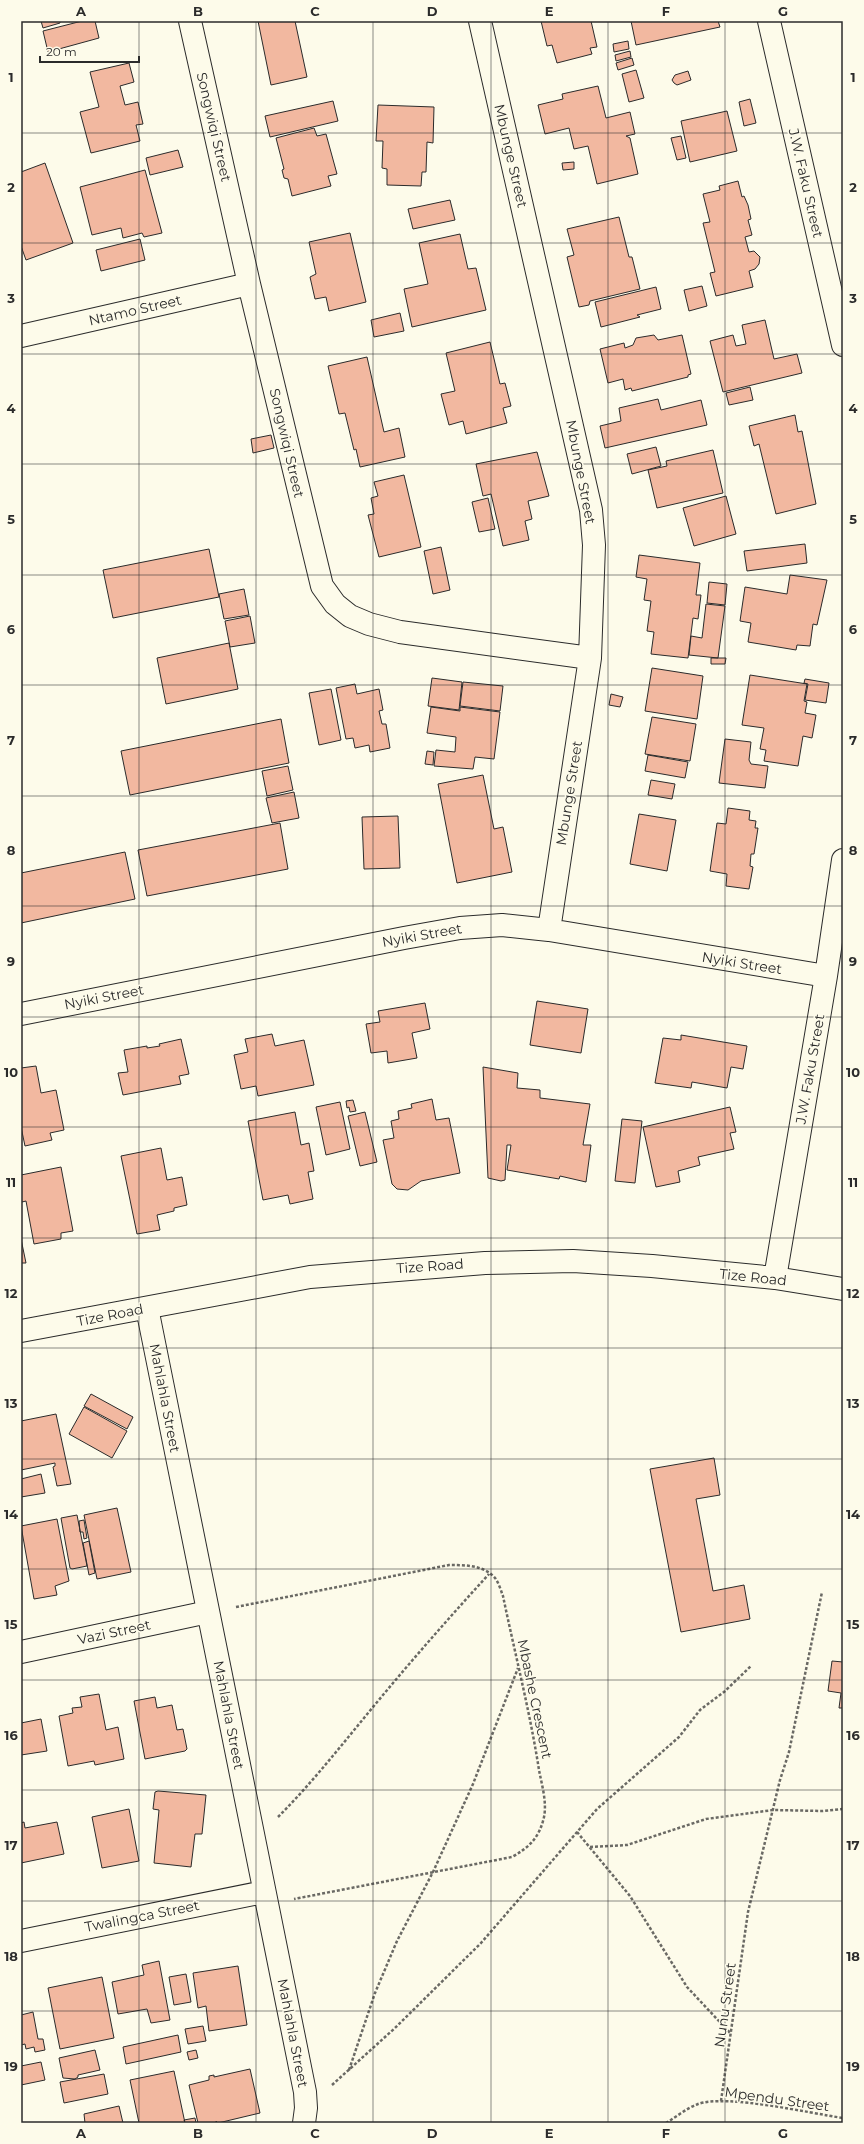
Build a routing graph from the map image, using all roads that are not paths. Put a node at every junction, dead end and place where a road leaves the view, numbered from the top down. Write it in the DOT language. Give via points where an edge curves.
graph roads {
  1 [pos="190,21"];
  2 [pos="480,21"];
  3 [pos="769,21"];
  4 [pos="249,284"];
  5 [pos="21,336"];
  6 [pos="843,345"];
  7 [pos="590,658"];
  8 [pos="843,860"];
  9 [pos="549,930"];
  10 [pos="826,976"];
  11 [pos="21,1014"];
  12 [pos="775,1278"];
  13 [pos="843,1289"];
  14 [pos="147,1308"];
  15 [pos="21,1331"];
  16 [pos="208,1612"];
  17 [pos="21,1652"];
  18 [pos="265,1898"];
  19 [pos="21,1941"];
  20 [pos="305,2115"];
  1 -- 4 [label="street, Songwiqi Street"];
  2 -- 7 [label="street, Mbunge Street" via="591,510 594,545"];
  3 -- 6 [label="street, J.W. Faku Street"];
  4 -- 5 [label="street, Ntamo Street"];
  4 -- 7 [label="street, Songwiqi Street" via="314,558 322,586 335,604 350,616 400,632"];
  7 -- 9 [label="street, Mbunge Street"];
  8 -- 10 [label="street, J.W. Faku Street"];
  9 -- 10 [label="street, Nyiki Street"];
  9 -- 11 [label="street, Nyiki Street" via="502,925 460,928"];
  10 -- 12 [label="street, J.W. Faku Street"];
  12 -- 13 [label="street, Tize Road"];
  12 -- 14 [label="street, Tize Road" via="573,1261 485,1262 310,1277"];
  14 -- 15 [label="street, Tize Road"];
  14 -- 16 [label="street, Mahlahla Street"];
  16 -- 17 [label="street, Vazi Street"];
  16 -- 18 [label="street, Mahlahla Street"];
  18 -- 19 [label="street, Twalingca Street"];
  18 -- 20 [label="street, Mahlahla Street" via="305,2092"];
}
